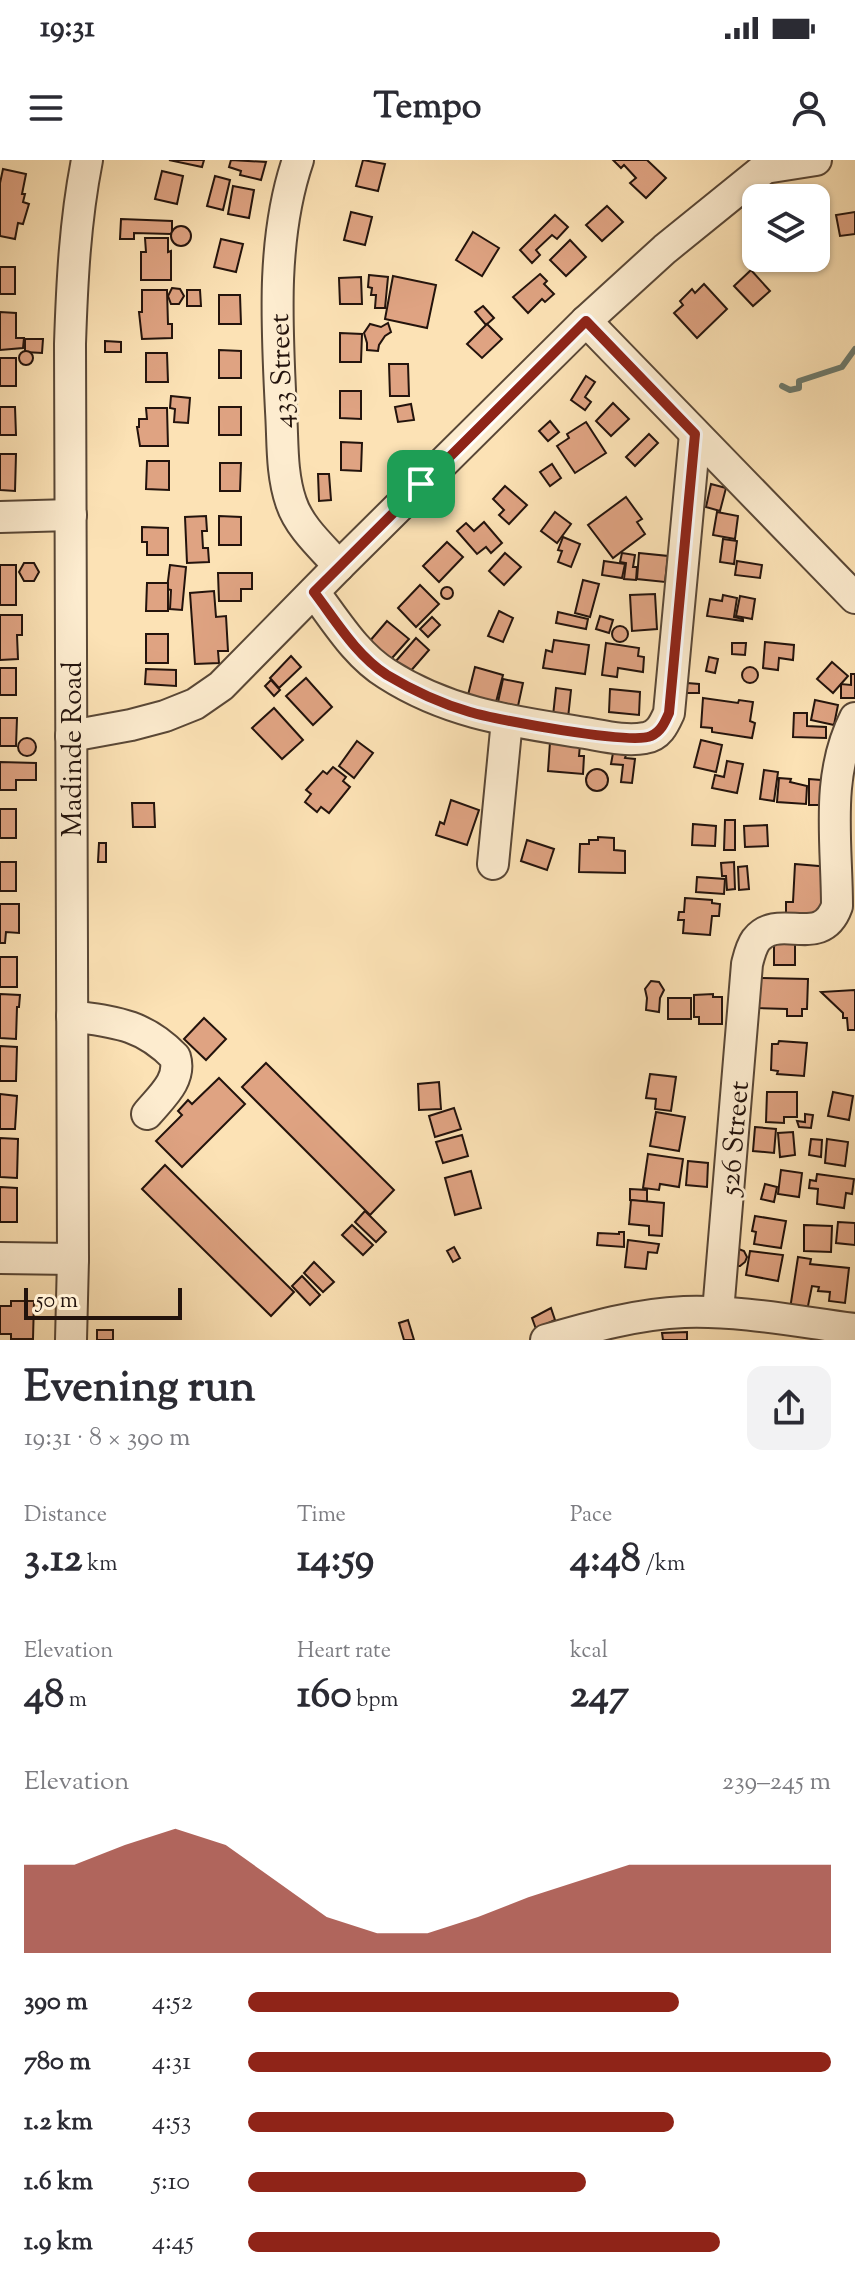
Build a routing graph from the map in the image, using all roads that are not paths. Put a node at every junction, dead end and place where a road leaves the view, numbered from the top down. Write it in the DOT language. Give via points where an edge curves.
graph roads {
  1 [pos="87,160"];
  2 [pos="298,160"];
  3 [pos="816,160"];
  4 [pos="768,164"];
  5 [pos="586,321"];
  6 [pos="695,434"];
  7 [pos="71,515"];
  8 [pos="0,517"];
  9 [pos="339,566"];
  10 [pos="314,592"];
  11 [pos="855,598"];
  12 [pos="855,718"];
  13 [pos="507,720"];
  14 [pos="71,736"];
  15 [pos="493,864"];
  16 [pos="72,1016"];
  17 [pos="147,1114"];
  18 [pos="0,1258"];
  19 [pos="73,1259"];
  20 [pos="718,1312"];
  21 [pos="855,1329"];
  22 [pos="71,1340"];
  23 [pos="546,1340"];
  1 -- 7 [label="street, Madinde Road" via="72,274"];
  2 -- 9 [label="street, 433 Street" via="282,233 277,306 285,476 300,519"];
  3 -- 4 [label="street"];
  4 -- 5 [label="street"];
  5 -- 6 [label="street"];
  5 -- 9 [label="street"];
  6 -- 11 [label="street"];
  6 -- 13 [label="street" via="664,725 647,738 620,739"];
  7 -- 8 [label="street"];
  7 -- 14 [label="street, Madinde Road"];
  9 -- 10 [label="street"];
  10 -- 13 [label="street" via="366,660 387,675 450,705"];
  10 -- 14 [label="street" via="221,686 195,704 131,725"];
  12 -- 20 [label="street, 526 Street" via="836,785 834,914 817,929 764,933 752,946 747,964"];
  13 -- 15 [label="street"];
  14 -- 16 [label="street, Madinde Road"];
  16 -- 17 [label="street" via="136,1028 175,1057 173,1083"];
  16 -- 19 [label="street, Madinde Road"];
  18 -- 19 [label="street"];
  19 -- 22 [label="street, Madinde Road"];
  20 -- 21 [label="street"];
  20 -- 23 [label="street" via="648,1315"];
}
